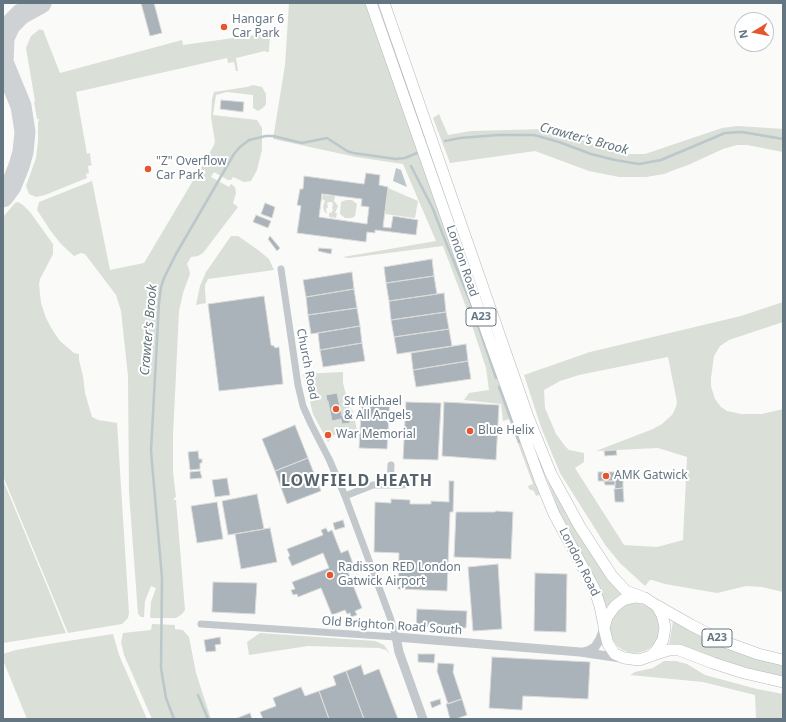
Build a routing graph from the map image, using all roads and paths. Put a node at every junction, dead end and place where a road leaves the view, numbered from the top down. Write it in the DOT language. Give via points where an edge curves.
graph roads {
  1 [pos="370,3"];
  2 [pos="384,3"];
  3 [pos="281,268"];
  4 [pos="391,465"];
  5 [pos="390,484"];
  6 [pos="403,485"];
  7 [pos="345,496"];
  8 [pos="642,597"];
  9 [pos="656,604"];
  10 [pos="201,624"];
  11 [pos="604,627"];
  12 [pos="396,637"];
  13 [pos="580,652"];
  14 [pos="650,656"];
  15 [pos="624,658"];
  16 [pos="783,660"];
  17 [pos="783,682"];
  18 [pos="423,719"];
  1 -- 11 [label="main road, London Road / A23" via="540,480 554,514 594,588"];
  2 -- 8 [label="main road, London Road / A23" via="525,410 548,468 580,527 612,576 626,591"];
  3 -- 7 [label="street, Church Road" via="301,398 308,419"];
  4 -- 5 [label="street"];
  5 -- 6 [label="street"];
  5 -- 7 [label="street" via="370,485"];
  7 -- 12 [label="street, Church Road"];
  8 -- 9 [label="main road"];
  8 -- 11 [label="main road" via="628,598 617,604 609,614"];
  9 -- 14 [label="main road" via="666,631 662,643"];
  9 -- 16 [label="main road, A23" via="725,642"];
  10 -- 12 [label="street, Old Brighton Road South"];
  11 -- 13 [label="street" via="595,647"];
  11 -- 15 [label="main road" via="610,647 615,654"];
  12 -- 13 [label="street, Old Brighton Road South"];
  12 -- 18 [label="street"];
  13 -- 15 [label="street, Old Brighton Road South"];
  14 -- 15 [label="main road" via="639,660"];
  14 -- 17 [label="main road, A23" via="669,650 679,650 744,673"];
}
